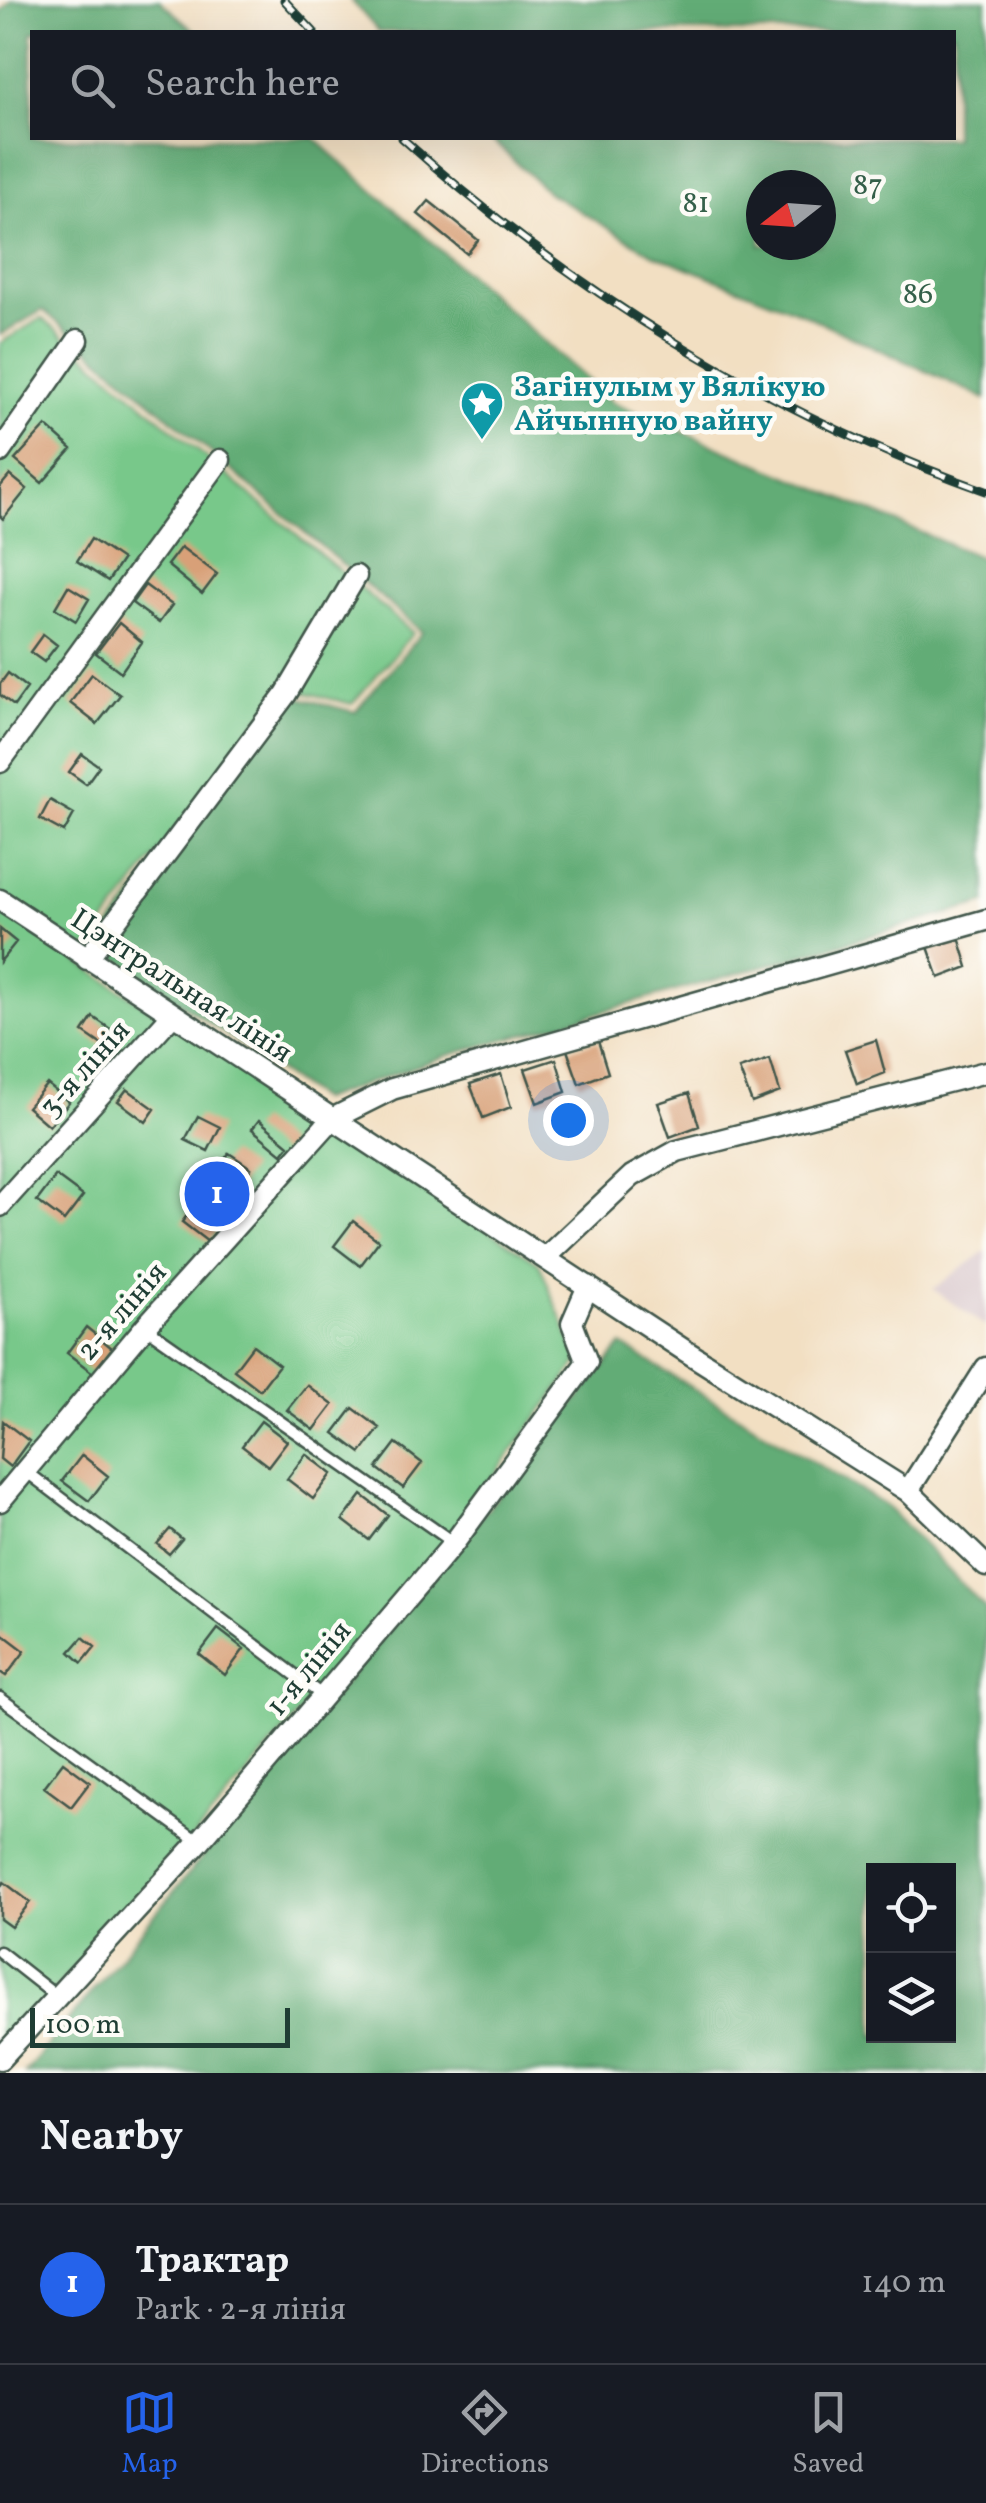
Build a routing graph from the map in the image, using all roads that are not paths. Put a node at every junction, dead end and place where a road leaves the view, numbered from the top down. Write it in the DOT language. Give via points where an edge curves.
graph roads {
  1 [pos="78,340"];
  2 [pos="0,452"];
  3 [pos="220,460"];
  4 [pos="356,576"];
  5 [pos="0,762"];
  6 [pos="2,906"];
  7 [pos="986,920"];
  8 [pos="87,959"];
  9 [pos="173,1014"];
  10 [pos="986,1072"];
  11 [pos="332,1119"];
  12 [pos="0,1206"];
  13 [pos="545,1258"];
  14 [pos="588,1286"];
  15 [pos="145,1327"];
  16 [pos="986,1368"];
  17 [pos="978,1390"];
  18 [pos="26,1472"];
  19 [pos="908,1491"];
  20 [pos="0,1501"];
  21 [pos="454,1543"];
  22 [pos="986,1566"];
  23 [pos="323,1696"];
  24 [pos="0,1698"];
  25 [pos="199,1842"];
  26 [pos="0,1952"];
  27 [pos="56,1996"];
  28 [pos="0,2059"];
  1 -- 2 [label="street"];
  3 -- 5 [label="street"];
  4 -- 8 [label="street" via="286,694"];
  6 -- 8 [label="street, Цэнтральная лінія"];
  7 -- 11 [label="street" via="392,1088"];
  8 -- 9 [label="street, Цэнтральная лінія"];
  9 -- 11 [label="street, Цэнтральная лінія"];
  9 -- 12 [label="street, 3-я лінія"];
  10 -- 13 [label="street" via="677,1151 632,1176"];
  11 -- 13 [label="street, Цэнтральная лінія"];
  11 -- 15 [label="street, 2-я лінія"];
  13 -- 14 [label="street, Цэнтральная лінія"];
  14 -- 19 [label="street, Цэнтральная лінія"];
  14 -- 21 [label="street, 1-я лінія" via="572,1323 587,1362"];
  15 -- 18 [label="street, 2-я лінія"];
  15 -- 21 [label="lane"];
  16 -- 17 [label="street"];
  17 -- 19 [label="street"];
  18 -- 20 [label="street, 2-я лінія"];
  18 -- 23 [label="lane"];
  19 -- 22 [label="street, Цэнтральная лінія"];
  21 -- 23 [label="street, 1-я лінія"];
  23 -- 25 [label="street, 1-я лінія"];
  24 -- 25 [label="lane"];
  25 -- 27 [label="street, 1-я лінія"];
  26 -- 27 [label="lane"];
  27 -- 28 [label="street, 1-я лінія"];
}
